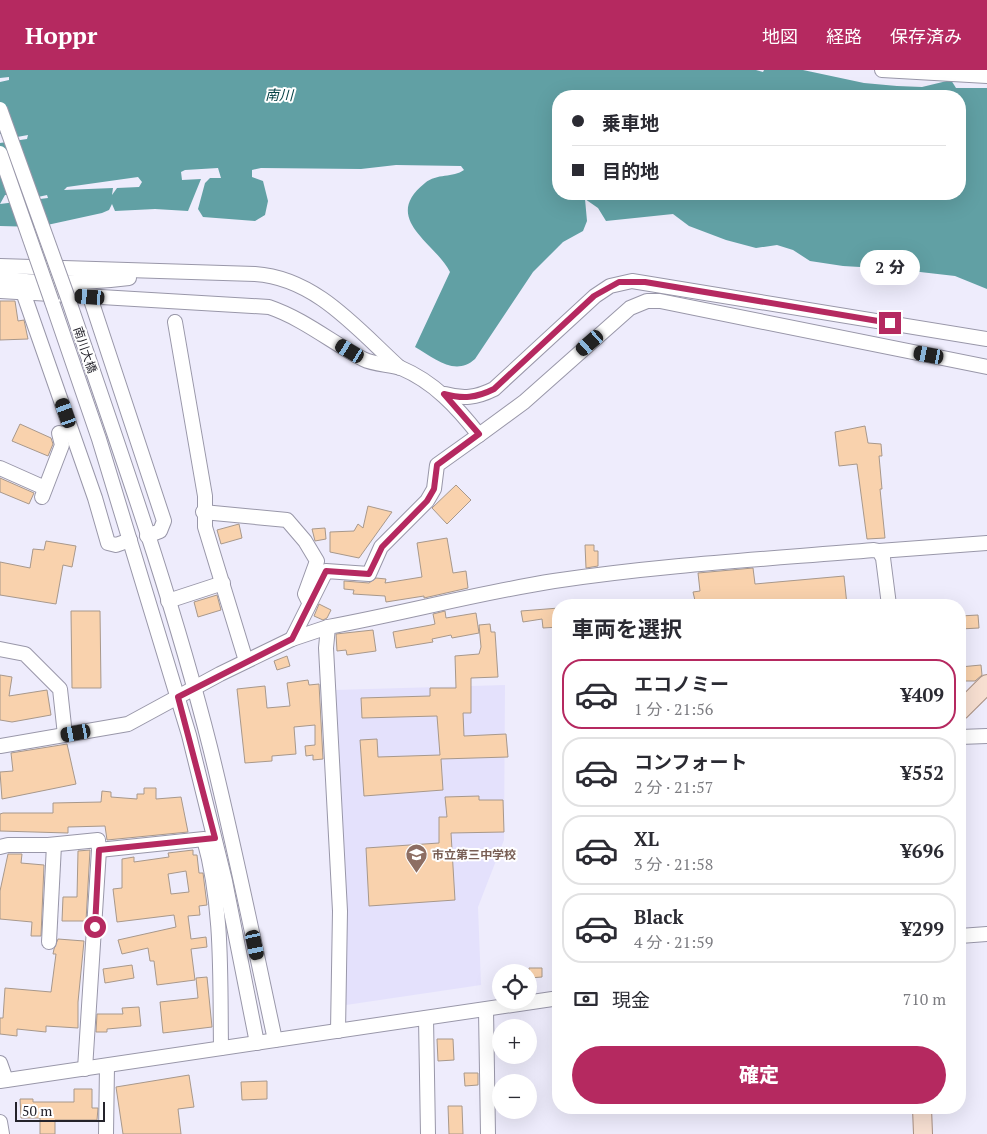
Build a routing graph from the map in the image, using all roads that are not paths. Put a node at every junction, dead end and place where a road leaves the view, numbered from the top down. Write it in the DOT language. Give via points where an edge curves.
graph roads {
  1 [pos="882,70"];
  2 [pos="987,76"];
  3 [pos="0,109"];
  4 [pos="0,153"];
  5 [pos="0,266"];
  6 [pos="156,271"];
  7 [pos="0,278"];
  8 [pos="0,291"];
  9 [pos="23,292"];
  10 [pos="90,297"];
  11 [pos="175,322"];
  12 [pos="987,339"];
  13 [pos="987,367"];
  14 [pos="401,368"];
  15 [pos="444,394"];
  16 [pos="60,431"];
  17 [pos="479,434"];
  18 [pos="0,468"];
  19 [pos="203,512"];
  20 [pos="147,536"];
  21 [pos="130,540"];
  22 [pos="987,543"];
  23 [pos="879,551"];
  24 [pos="223,582"];
  25 [pos="888,599"];
  26 [pos="168,601"];
  27 [pos="309,603"];
  28 [pos="328,627"];
  29 [pos="292,639"];
  30 [pos="0,649"];
  31 [pos="246,662"];
  32 [pos="987,684"];
  33 [pos="194,688"];
  34 [pos="178,697"];
  35 [pos="966,705"];
  36 [pos="65,735"];
  37 [pos="987,736"];
  38 [pos="966,737"];
  39 [pos="0,746"];
  40 [pos="210,839"];
  41 [pos="54,844"];
  42 [pos="0,847"];
  43 [pos="99,850"];
  44 [pos="219,880"];
  45 [pos="987,934"];
  46 [pos="966,936"];
  47 [pos="49,942"];
  48 [pos="552,999"];
  49 [pos="486,1010"];
  50 [pos="426,1018"];
  51 [pos="338,1031"];
  52 [pos="275,1040"];
  53 [pos="256,1043"];
  54 [pos="221,1048"];
  55 [pos="0,1063"];
  56 [pos="107,1066"];
  57 [pos="85,1069"];
  58 [pos="3,1081"];
  59 [pos="922,1114"];
  60 [pos="0,1122"];
  61 [pos="2,1134"];
  62 [pos="106,1134"];
  63 [pos="428,1134"];
  64 [pos="488,1134"];
  65 [pos="924,1134"];
  1 -- 2 [label="street"];
  3 -- 20 [label="street, 南川大橋, bridge"];
  4 -- 21 [label="street, bridge"];
  5 -- 6 [label="street"];
  6 -- 7 [label="street" via="144,276 88,283"];
  6 -- 14 [label="street" via="255,274 287,279 322,297"];
  8 -- 9 [label="street"];
  9 -- 10 [label="street"];
  9 -- 16 [label="street"];
  10 -- 14 [label="street" via="269,307 291,315 365,360"];
  10 -- 20 [label="street" via="164,521 160,531"];
  11 -- 19 [label="street" via="205,496"];
  12 -- 15 [label="street" via="632,281 610,286 594,296 494,389 473,397"];
  13 -- 17 [label="street" via="660,300 647,301 630,308 524,402"];
  14 -- 15 [label="street"];
  15 -- 17 [label="street"];
  16 -- 18 [label="street" via="62,445 44,492"];
  16 -- 21 [label="street" via="95,498 108,543 116,545"];
  17 -- 27 [label="street" via="437,465 434,489 427,501 382,547 369,574 326,571"];
  19 -- 24 [label="street" via="204,527"];
  19 -- 27 [label="street" via="287,520 317,561 305,594"];
  20 -- 26 [label="street, 南川大橋"];
  21 -- 34 [label="street"];
  22 -- 23 [label="street"];
  23 -- 25 [label="street" via="883,558"];
  23 -- 28 [label="street" via="692,564 570,579"];
  24 -- 26 [label="street"];
  24 -- 31 [label="street"];
  26 -- 33 [label="street, 南川大橋"];
  27 -- 29 [label="street"];
  28 -- 29 [label="street"];
  28 -- 51 [label="street" via="326,648 340,911"];
  29 -- 31 [label="street"];
  30 -- 36 [label="street" via="25,654 60,689"];
  31 -- 33 [label="street"];
  32 -- 35 [label="main road"];
  33 -- 34 [label="street"];
  33 -- 52 [label="street, 南川大橋"];
  34 -- 36 [label="street" via="128,724"];
  34 -- 40 [label="street"];
  36 -- 39 [label="street"];
  37 -- 38 [label="street"];
  40 -- 43 [label="street"];
  40 -- 44 [label="street"];
  41 -- 42 [label="street"];
  41 -- 43 [label="street" via="98,840"];
  41 -- 47 [label="street"];
  43 -- 57 [label="street"];
  44 -- 53 [label="street"];
  44 -- 54 [label="street"];
  45 -- 46 [label="street"];
  48 -- 49 [label="street"];
  49 -- 50 [label="street"];
  49 -- 64 [label="street"];
  50 -- 51 [label="street"];
  50 -- 63 [label="street"];
  51 -- 52 [label="street"];
  52 -- 53 [label="street"];
  53 -- 54 [label="street"];
  54 -- 56 [label="street"];
  55 -- 58 [label="street"];
  56 -- 57 [label="street"];
  56 -- 62 [label="street"];
  57 -- 58 [label="street"];
  59 -- 65 [label="main road"];
  60 -- 61 [label="street"];
}
